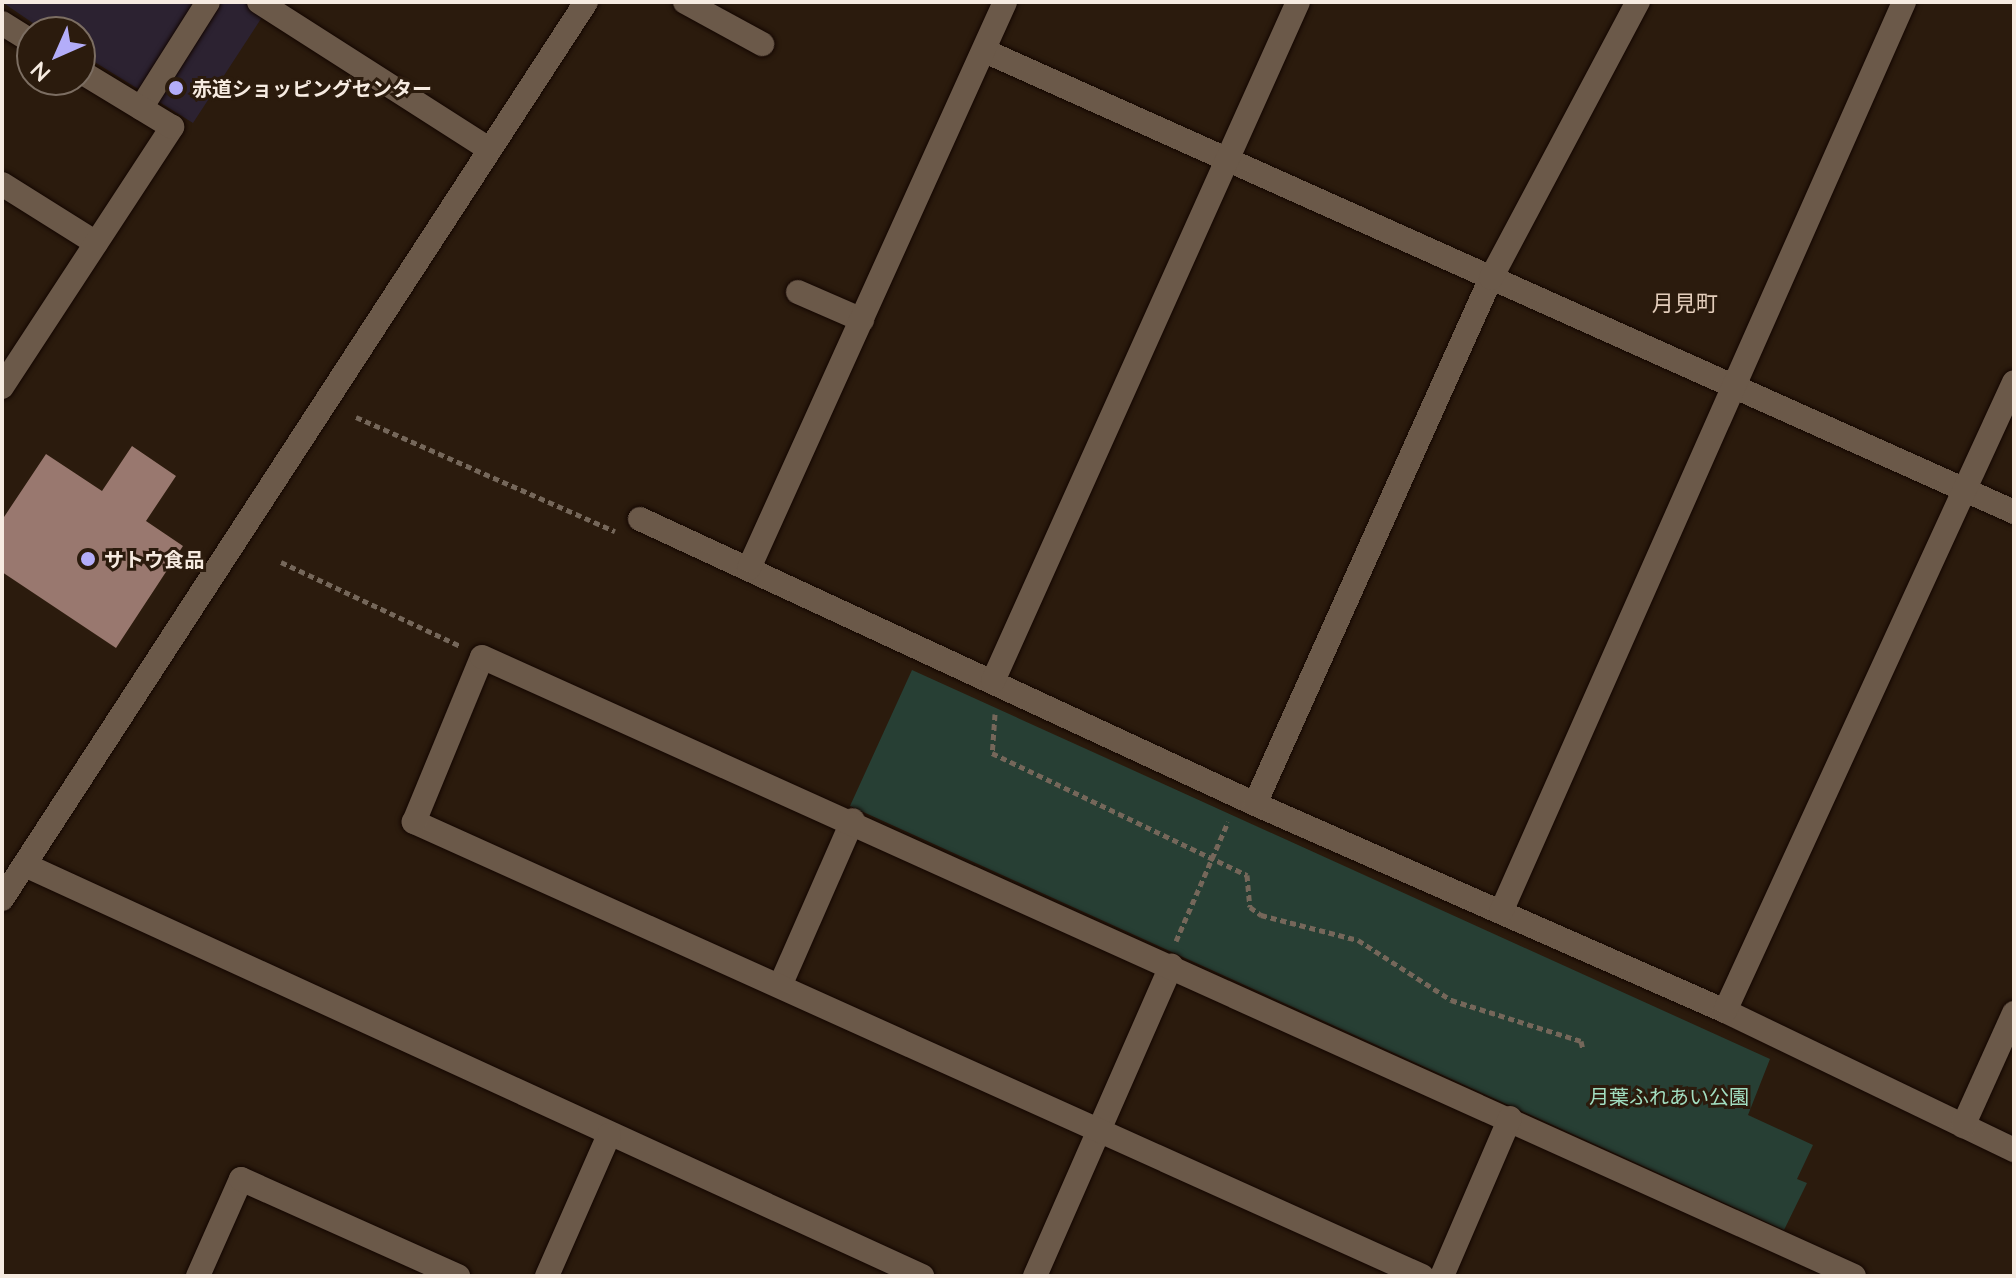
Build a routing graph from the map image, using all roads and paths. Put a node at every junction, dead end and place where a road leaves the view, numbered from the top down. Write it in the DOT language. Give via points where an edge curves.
graph roads {
  1 [pos="208,2"];
  2 [pos="259,2"];
  3 [pos="586,2"];
  4 [pos="685,2"];
  5 [pos="1005,2"];
  6 [pos="1298,2"];
  7 [pos="1638,2"];
  8 [pos="1904,2"];
  9 [pos="762,44"];
  10 [pos="985,51"];
  11 [pos="96,81"];
  12 [pos="141,108"];
  13 [pos="490,150"];
  14 [pos="1227,162"];
  15 [pos="2,184"];
  16 [pos="96,243"];
  17 [pos="1491,278"];
  18 [pos="798,292"];
  19 [pos="862,320"];
  20 [pos="2014,382"];
  21 [pos="2,387"];
  22 [pos="1732,388"];
  23 [pos="356,417"];
  24 [pos="1965,490"];
  25 [pos="2014,512"];
  26 [pos="640,519"];
  27 [pos="281,562"];
  28 [pos="749,568"];
  29 [pos="482,657"];
  30 [pos="1000,684"];
  31 [pos="1247,800"];
  32 [pos="853,820"];
  33 [pos="1213,858"];
  34 [pos="25,865"];
  35 [pos="2,899"];
  36 [pos="1501,912"];
  37 [pos="1168,965"];
  38 [pos="780,986"];
  39 [pos="1725,1011"];
  40 [pos="2014,1013"];
  41 [pos="1583,1050"];
  42 [pos="1510,1118"];
  43 [pos="1963,1126"];
  44 [pos="1098,1133"];
  45 [pos="609,1135"];
  46 [pos="2014,1150"];
  47 [pos="198,1276"];
  48 [pos="458,1276"];
  49 [pos="547,1276"];
  50 [pos="922,1276"];
  51 [pos="1035,1276"];
  52 [pos="1422,1276"];
  53 [pos="1442,1276"];
  54 [pos="1854,1276"];
  1 -- 12 [label="street"];
  2 -- 13 [label="street"];
  3 -- 13 [label="street"];
  4 -- 9 [label="street"];
  5 -- 10 [label="street"];
  6 -- 14 [label="street"];
  7 -- 17 [label="street"];
  8 -- 22 [label="street"];
  10 -- 14 [label="street"];
  10 -- 19 [label="street"];
  11 -- 12 [label="street"];
  12 -- 16 [label="street" via="172,127"];
  13 -- 34 [label="street"];
  14 -- 17 [label="street"];
  14 -- 30 [label="street"];
  15 -- 16 [label="street"];
  16 -- 21 [label="street"];
  17 -- 22 [label="street"];
  17 -- 31 [label="street"];
  18 -- 19 [label="street"];
  19 -- 28 [label="street"];
  20 -- 24 [label="street"];
  22 -- 24 [label="street"];
  22 -- 36 [label="street"];
  23 -- 26 [label="path" via="634,539"];
  24 -- 25 [label="street"];
  24 -- 39 [label="street"];
  26 -- 28 [label="street"];
  27 -- 29 [label="path"];
  28 -- 30 [label="street"];
  29 -- 32 [label="street"];
  29 -- 38 [label="street" via="414,822"];
  30 -- 31 [label="street"];
  30 -- 33 [label="path" via="988,727 992,753"];
  31 -- 33 [label="path"];
  31 -- 36 [label="street"];
  32 -- 37 [label="street"];
  32 -- 38 [label="street"];
  33 -- 37 [label="path"];
  33 -- 41 [label="path" via="1247,875 1250,907 1261,915 1358,940 1451,1000 1581,1041"];
  34 -- 35 [label="street"];
  34 -- 45 [label="street"];
  36 -- 39 [label="street"];
  37 -- 42 [label="street"];
  37 -- 44 [label="street"];
  38 -- 44 [label="street"];
  39 -- 43 [label="street"];
  40 -- 43 [label="street"];
  42 -- 53 [label="street"];
  42 -- 54 [label="street"];
  43 -- 46 [label="street"];
  44 -- 51 [label="street"];
  44 -- 52 [label="street"];
  45 -- 49 [label="street"];
  45 -- 50 [label="street"];
  47 -- 48 [label="street" via="241,1179"];
}
